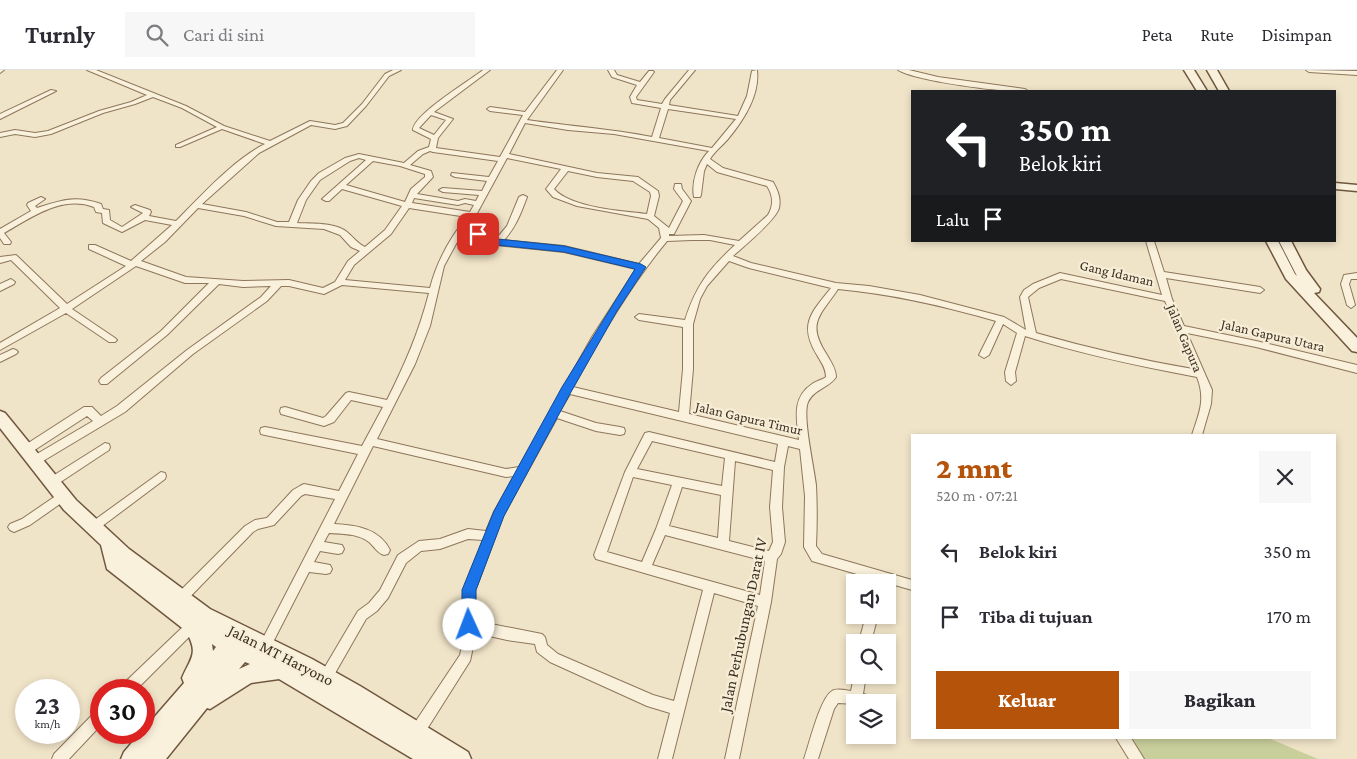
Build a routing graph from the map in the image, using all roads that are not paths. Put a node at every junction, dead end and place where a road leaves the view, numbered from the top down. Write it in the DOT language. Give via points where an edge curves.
graph roads {
  1 [pos="90,70"];
  2 [pos="398,70"];
  3 [pos="487,70"];
  4 [pos="560,70"];
  5 [pos="612,70"];
  6 [pos="692,70"];
  7 [pos="754,70"];
  8 [pos="900,70"];
  9 [pos="1189,70"];
  10 [pos="1212,70"];
  11 [pos="1309,70"];
  12 [pos="1356,71"];
  13 [pos="651,72"];
  14 [pos="641,84"];
  15 [pos="1018,90"];
  16 [pos="1201,90"];
  17 [pos="1223,90"];
  18 [pos="53,91"];
  19 [pos="152,95"];
  20 [pos="666,108"];
  21 [pos="490,109"];
  22 [pos="432,112"];
  23 [pos="0,117"];
  24 [pos="525,117"];
  25 [pos="741,118"];
  26 [pos="222,127"];
  27 [pos="0,135"];
  28 [pos="435,138"];
  29 [pos="654,140"];
  30 [pos="270,143"];
  31 [pos="178,146"];
  32 [pos="432,149"];
  33 [pos="714,150"];
  34 [pos="503,157"];
  35 [pos="371,159"];
  36 [pos="706,160"];
  37 [pos="403,165"];
  38 [pos="566,168"];
  39 [pos="455,175"];
  40 [pos="491,179"];
  41 [pos="341,186"];
  42 [pos="678,186"];
  43 [pos="1336,186"];
  44 [pos="1357,188"];
  45 [pos="443,190"];
  46 [pos="484,192"];
  47 [pos="1336,194"];
  48 [pos="412,195"];
  49 [pos="697,195"];
  50 [pos="1357,195"];
  51 [pos="523,197"];
  52 [pos="42,198"];
  53 [pos="326,199"];
  54 [pos="478,204"];
  55 [pos="196,205"];
  56 [pos="407,205"];
  57 [pos="135,207"];
  58 [pos="37,211"];
  59 [pos="472,215"];
  60 [pos="144,217"];
  61 [pos="650,217"];
  62 [pos="176,224"];
  63 [pos="292,226"];
  64 [pos="460,230"];
  65 [pos="0,233"];
  66 [pos="667,233"];
  67 [pos="7,242"];
  68 [pos="1150,242"];
  69 [pos="1273,242"];
  70 [pos="1286,242"];
  71 [pos="498,243"];
  72 [pos="740,244"];
  73 [pos="92,247"];
  74 [pos="367,251"];
  75 [pos="727,257"];
  76 [pos="0,260"];
  77 [pos="134,263"];
  78 [pos="641,267"];
  79 [pos="1159,274"];
  80 [pos="1357,276"];
  81 [pos="217,281"];
  82 [pos="11,282"];
  83 [pos="339,282"];
  84 [pos="279,283"];
  85 [pos="836,286"];
  86 [pos="0,288"];
  87 [pos="1260,290"];
  88 [pos="434,291"];
  89 [pos="1168,299"];
  90 [pos="1351,305"];
  91 [pos="66,309"];
  92 [pos="639,317"];
  93 [pos="1001,319"];
  94 [pos="688,324"];
  95 [pos="1182,329"];
  96 [pos="1022,332"];
  97 [pos="1357,333"];
  98 [pos="1032,334"];
  99 [pos="112,340"];
  100 [pos="0,347"];
  101 [pos="1357,347"];
  102 [pos="13,352"];
  103 [pos="984,354"];
  104 [pos="0,359"];
  105 [pos="1357,369"];
  106 [pos="1200,374"];
  107 [pos="104,380"];
  108 [pos="1011,381"];
  109 [pos="566,390"];
  110 [pos="389,404"];
  111 [pos="285,411"];
  112 [pos="554,413"];
  113 [pos="0,417"];
  114 [pos="684,418"];
  115 [pos="100,422"];
  116 [pos="265,431"];
  117 [pos="620,431"];
  118 [pos="1197,434"];
  119 [pos="784,442"];
  120 [pos="106,446"];
  121 [pos="367,446"];
  122 [pos="805,446"];
  123 [pos="30,455"];
  124 [pos="730,455"];
  125 [pos="779,466"];
  126 [pos="522,471"];
  127 [pos="630,472"];
  128 [pos="161,476"];
  129 [pos="52,482"];
  130 [pos="678,482"];
  131 [pos="727,492"];
  132 [pos="63,496"];
  133 [pos="343,496"];
  134 [pos="14,527"];
  135 [pos="93,527"];
  136 [pos="327,528"];
  137 [pos="662,529"];
  138 [pos="490,536"];
  139 [pos="109,541"];
  140 [pos="723,544"];
  141 [pos="318,546"];
  142 [pos="338,549"];
  143 [pos="384,550"];
  144 [pos="771,557"];
  145 [pos="307,566"];
  146 [pos="645,568"];
  147 [pos="326,569"];
  148 [pos="867,574"];
  149 [pos="896,582"];
  150 [pos="911,585"];
  151 [pos="710,586"];
  152 [pos="180,598"];
  153 [pos="765,602"];
  154 [pos="193,625"];
  155 [pos="469,625"];
  156 [pos="246,643"];
  157 [pos="282,670"];
  158 [pos="325,677"];
  159 [pos="138,679"];
  160 [pos="846,697"];
  161 [pos="678,709"];
  162 [pos="181,712"];
  163 [pos="90,727"];
  164 [pos="417,732"];
  165 [pos="1125,739"];
  166 [pos="59,759"];
  167 [pos="131,759"];
  168 [pos="153,759"];
  169 [pos="433,759"];
  170 [pos="460,759"];
  171 [pos="665,759"];
  172 [pos="732,759"];
  173 [pos="812,759"];
  174 [pos="1137,759"];
  1 -- 19 [label="street"];
  2 -- 30 [label="street" via="387,75 345,125 335,127 310,123"];
  3 -- 22 [label="street"];
  4 -- 24 [label="street"];
  5 -- 14 [label="street" via="614,76"];
  6 -- 20 [label="street" via="667,100"];
  7 -- 25 [label="street" via="755,86"];
  8 -- 15 [label="street" via="938,79"];
  9 -- 16 [label="main road"];
  10 -- 17 [label="main road"];
  11 -- 12 [label="street"];
  13 -- 14 [label="street"];
  14 -- 20 [label="street" via="633,102"];
  18 -- 23 [label="street"];
  19 -- 26 [label="street"];
  19 -- 27 [label="street" via="49,132"];
  20 -- 25 [label="street"];
  20 -- 29 [label="street"];
  21 -- 24 [label="street"];
  22 -- 28 [label="street" via="450,119"];
  22 -- 28 [label="street" via="415,129"];
  24 -- 29 [label="street" via="568,128"];
  24 -- 34 [label="street"];
  25 -- 33 [label="street"];
  26 -- 30 [label="street"];
  26 -- 31 [label="street"];
  28 -- 32 [label="street"];
  29 -- 33 [label="street"];
  30 -- 55 [label="street" via="250,155"];
  32 -- 34 [label="street"];
  32 -- 37 [label="street" via="422,150 411,162"];
  33 -- 36 [label="street"];
  34 -- 38 [label="street"];
  34 -- 40 [label="street"];
  35 -- 37 [label="street"];
  35 -- 41 [label="street"];
  35 -- 63 [label="street" via="352,158 318,178 300,204"];
  36 -- 49 [label="street" via="700,171"];
  36 -- 72 [label="street" via="720,170 773,187 776,194 771,216"];
  37 -- 48 [label="street" via="430,175"];
  38 -- 61 [label="street" via="643,182 651,187 655,196"];
  38 -- 61 [label="street" via="552,184 550,189 554,195 578,204"];
  39 -- 40 [label="street"];
  40 -- 46 [label="street"];
  41 -- 53 [label="street"];
  41 -- 56 [label="street"];
  42 -- 66 [label="street" via="686,198 686,206"];
  43 -- 44 [label="main road"];
  45 -- 46 [label="street"];
  46 -- 54 [label="street"];
  47 -- 50 [label="main road"];
  48 -- 54 [label="street"];
  48 -- 56 [label="street"];
  51 -- 71 [label="street" via="515,222"];
  52 -- 58 [label="street" via="31,207"];
  54 -- 59 [label="street"];
  55 -- 62 [label="street"];
  55 -- 63 [label="street"];
  56 -- 59 [label="street"];
  56 -- 74 [label="street" via="388,232"];
  57 -- 60 [label="street" via="147,212"];
  58 -- 60 [label="street" via="62,202 85,200 106,212 106,221 122,230"];
  58 -- 65 [label="street"];
  59 -- 64 [label="street"];
  60 -- 62 [label="street"];
  61 -- 66 [label="street"];
  62 -- 77 [label="street"];
  63 -- 74 [label="street" via="325,227 342,233 354,245"];
  64 -- 71 [label="street"];
  64 -- 88 [label="street" via="442,262"];
  65 -- 67 [label="street"];
  66 -- 72 [label="street"];
  66 -- 78 [label="street"];
  68 -- 79 [label="street, Jalan Gapura"];
  69 -- 101 [label="main road" via="1290,276"];
  70 -- 97 [label="main road" via="1309,284"];
  71 -- 78 [label="street" via="564,249"];
  72 -- 75 [label="street"];
  73 -- 77 [label="street"];
  74 -- 83 [label="street" via="351,263"];
  75 -- 85 [label="street"];
  75 -- 94 [label="street" via="703,285"];
  76 -- 91 [label="street" via="13,258"];
  77 -- 81 [label="street" via="185,280"];
  77 -- 91 [label="street"];
  78 -- 109 [label="street"];
  79 -- 87 [label="street"];
  79 -- 89 [label="street, Jalan Gapura"];
  80 -- 90 [label="street" via="1346,277"];
  81 -- 84 [label="street"];
  81 -- 107 [label="street" via="164,333"];
  82 -- 86 [label="street"];
  83 -- 84 [label="street" via="324,291"];
  83 -- 88 [label="street"];
  84 -- 115 [label="street" via="264,299"];
  85 -- 93 [label="street" via="920,298"];
  85 -- 122 [label="street" via="816,313 812,326 811,333 831,376 803,401 800,412"];
  88 -- 110 [label="street" via="421,337"];
  89 -- 95 [label="street, Jalan Gapura"];
  89 -- 98 [label="street, Gang Idaman" via="1060,276 1036,286 1024,298"];
  91 -- 99 [label="street"];
  91 -- 100 [label="street"];
  92 -- 94 [label="street"];
  93 -- 96 [label="street"];
  93 -- 103 [label="street"];
  94 -- 114 [label="street"];
  95 -- 105 [label="street, Jalan Gapura Utara"];
  95 -- 106 [label="street, Jalan Gapura"];
  96 -- 98 [label="street"];
  96 -- 108 [label="street" via="1010,372"];
  98 -- 106 [label="street" via="1137,362"];
  102 -- 104 [label="street"];
  106 -- 118 [label="street, Jalan Gapura" via="1207,390"];
  109 -- 112 [label="street"];
  109 -- 114 [label="street, Jalan Gapura Timur"];
  110 -- 111 [label="street" via="349,396 324,422"];
  110 -- 121 [label="street"];
  112 -- 117 [label="street"];
  112 -- 126 [label="street"];
  113 -- 123 [label="main road, Jalan MT Haryono"];
  114 -- 119 [label="street, Jalan Gapura Timur"];
  115 -- 123 [label="street"];
  115 -- 123 [label="street" via="88,410"];
  116 -- 121 [label="street"];
  119 -- 122 [label="street, Jalan Gapura Timur"];
  119 -- 125 [label="street, Jalan Perhubungan Darat IV"];
  120 -- 129 [label="street"];
  121 -- 126 [label="street" via="506,474"];
  121 -- 133 [label="street"];
  122 -- 148 [label="street, Jalan Gapura Timur" via="809,467 810,547 821,559"];
  123 -- 129 [label="main road, Jalan MT Haryono"];
  124 -- 125 [label="street"];
  124 -- 127 [label="street" via="649,436"];
  124 -- 131 [label="street"];
  125 -- 144 [label="street, Jalan Perhubungan Darat IV" via="776,507 779,542"];
  126 -- 138 [label="street"];
  127 -- 130 [label="street"];
  127 -- 146 [label="street" via="600,555"];
  128 -- 135 [label="street"];
  129 -- 132 [label="main road, Jalan MT Haryono"];
  130 -- 131 [label="street"];
  130 -- 137 [label="street"];
  131 -- 140 [label="street"];
  132 -- 134 [label="street"];
  132 -- 135 [label="main road, Jalan MT Haryono"];
  133 -- 136 [label="street"];
  133 -- 152 [label="street" via="308,488 301,490 270,522 249,528"];
  135 -- 139 [label="main road, Jalan MT Haryono"];
  136 -- 141 [label="street"];
  136 -- 143 [label="street" via="366,533 375,538"];
  137 -- 140 [label="street"];
  137 -- 146 [label="street"];
  138 -- 155 [label="street" via="469,590"];
  138 -- 158 [label="street" via="468,534 440,544 419,546 402,559 384,594 362,615"];
  139 -- 152 [label="main road, Jalan MT Haryono"];
  139 -- 154 [label="main road, Jalan MT Haryono" via="112,563"];
  140 -- 144 [label="street"];
  141 -- 142 [label="street"];
  141 -- 145 [label="street"];
  144 -- 153 [label="street, Jalan Perhubungan Darat IV"];
  145 -- 147 [label="street"];
  145 -- 156 [label="street"];
  146 -- 151 [label="street"];
  149 -- 150 [label="street, Jalan Gapura Timur"];
  151 -- 153 [label="street"];
  151 -- 161 [label="street"];
  152 -- 156 [label="main road, Jalan MT Haryono"];
  153 -- 172 [label="street, Jalan Perhubungan Darat IV"];
  154 -- 156 [label="main road, Jalan MT Haryono"];
  154 -- 159 [label="street"];
  154 -- 162 [label="main road" via="204,643 202,663"];
  155 -- 161 [label="street" via="538,638 541,648 554,658"];
  155 -- 164 [label="street" via="464,662"];
  156 -- 157 [label="main road, Jalan MT Haryono"];
  156 -- 158 [label="main road, Jalan MT Haryono"];
  156 -- 162 [label="main road"];
  157 -- 162 [label="main road" via="253,671"];
  157 -- 169 [label="main road, Jalan MT Haryono"];
  158 -- 164 [label="main road, Jalan MT Haryono"];
  160 -- 173 [label="street" via="836,696 828,706"];
  161 -- 171 [label="street"];
  162 -- 167 [label="main road"];
  162 -- 168 [label="main road"];
  163 -- 166 [label="street"];
  164 -- 170 [label="main road, Jalan MT Haryono"];
  165 -- 174 [label="street"];
}
